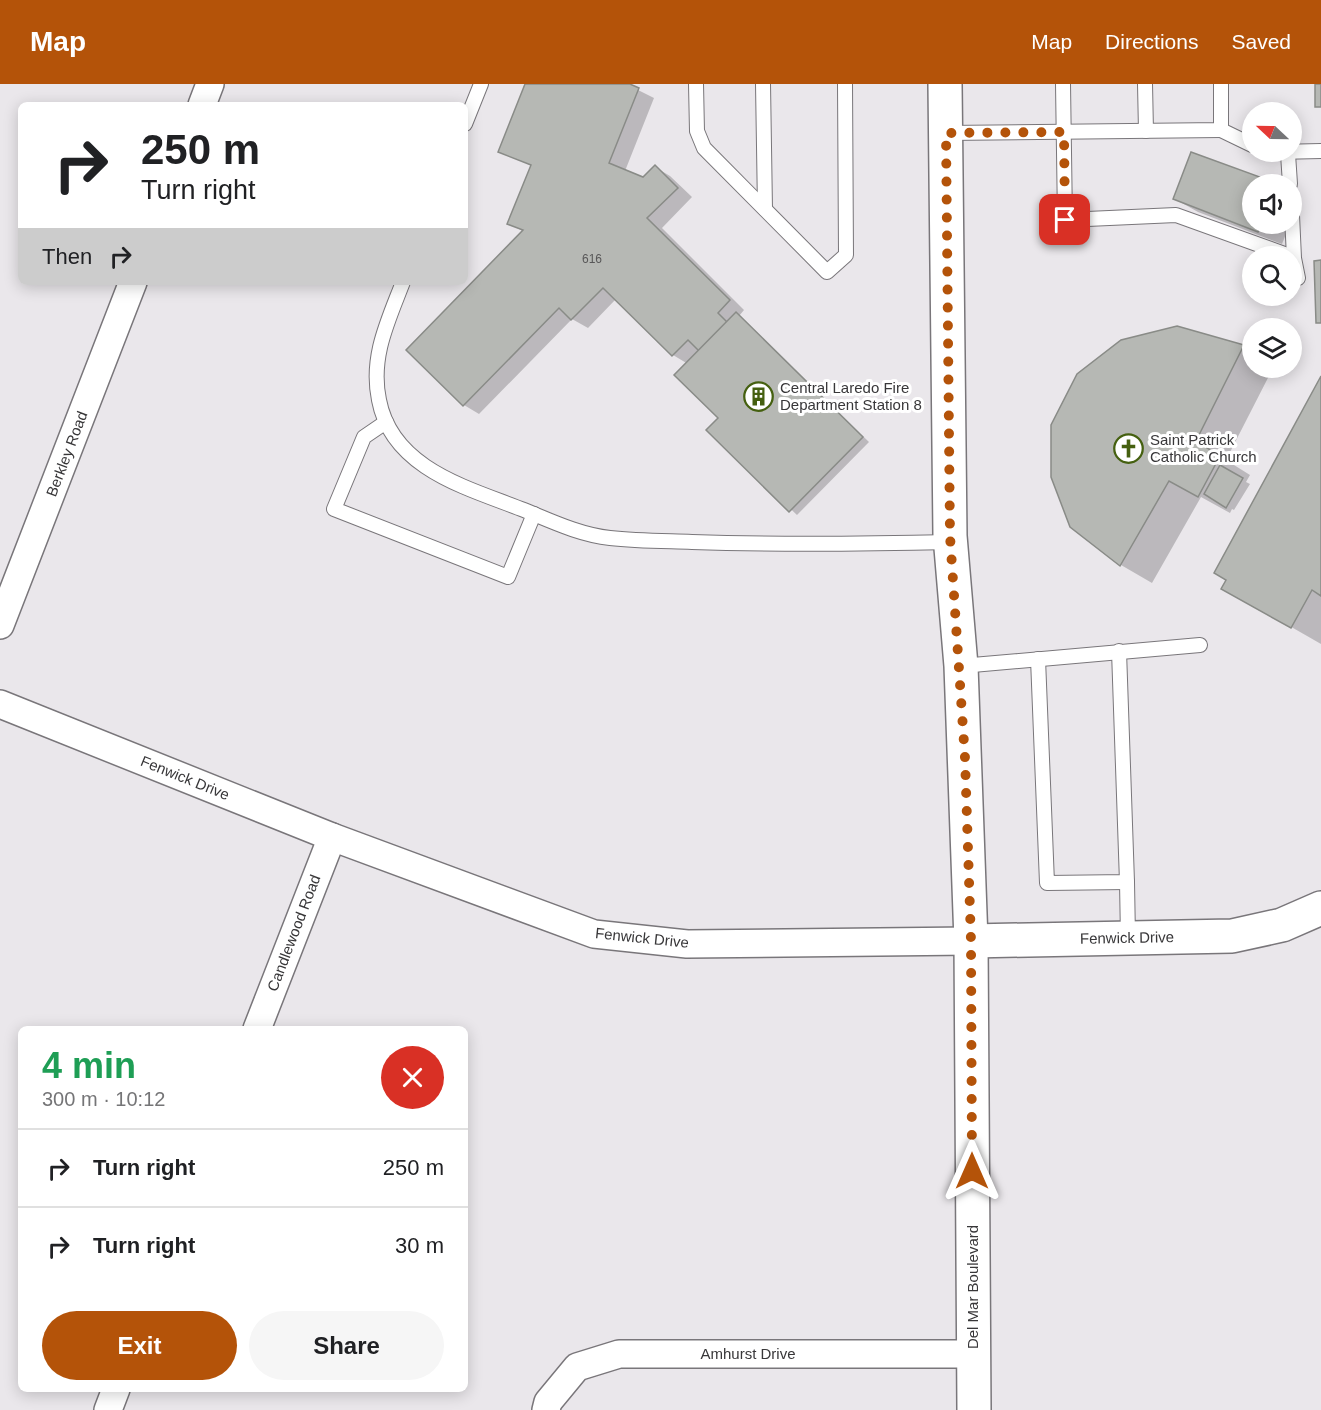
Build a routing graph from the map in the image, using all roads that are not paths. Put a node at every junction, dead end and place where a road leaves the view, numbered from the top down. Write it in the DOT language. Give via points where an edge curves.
graph roads {
  1 [pos="210,84"];
  2 [pos="481,84"];
  3 [pos="696,84"];
  4 [pos="763,84"];
  5 [pos="844,84"];
  6 [pos="945,84"];
  7 [pos="1063,84"];
  8 [pos="1145,84"];
  9 [pos="1221,84"];
  10 [pos="203,102"];
  11 [pos="468,116"];
  12 [pos="1221,130"];
  13 [pos="1146,131"];
  14 [pos="1064,132"];
  15 [pos="946,133"];
  16 [pos="1242,140"];
  17 [pos="1302,152"];
  18 [pos="1321,152"];
  19 [pos="765,209"];
  20 [pos="1262,246"];
  21 [pos="133,285"];
  22 [pos="402,285"];
  23 [pos="386,422"];
  24 [pos="534,514"];
  25 [pos="951,542"];
  26 [pos="0,625"];
  27 [pos="1200,645"];
  28 [pos="1119,651"];
  29 [pos="1038,659"];
  30 [pos="961,666"];
  31 [pos="0,704"];
  32 [pos="332,837"];
  33 [pos="1127,882"];
  34 [pos="1321,908"];
  35 [pos="1128,938"];
  36 [pos="971,941"];
  37 [pos="258,1026"];
  38 [pos="973,1354"];
  39 [pos="115,1392"];
  40 [pos="108,1410"];
  41 [pos="546,1410"];
  42 [pos="974,1410"];
  1 -- 10 [label="street"];
  2 -- 11 [label="lane"];
  3 -- 19 [label="lane" via="699,140"];
  4 -- 19 [label="lane"];
  5 -- 19 [label="lane" via="846,255 827,272"];
  6 -- 15 [label="main road, Del Mar Boulevard"];
  7 -- 14 [label="lane"];
  8 -- 13 [label="lane"];
  9 -- 12 [label="lane"];
  12 -- 13 [label="lane"];
  12 -- 16 [label="lane"];
  13 -- 14 [label="lane"];
  14 -- 15 [label="lane"];
  14 -- 20 [label="lane" via="1065,220 1176,215"];
  15 -- 25 [label="main road, Del Mar Boulevard"];
  17 -- 18 [label="lane"];
  21 -- 26 [label="street, Berkley Road"];
  22 -- 23 [label="lane" via="376,362 379,402"];
  23 -- 24 [label="lane" via="406,450 435,474"];
  23 -- 24 [label="lane" via="364,437 334,509 508,577"];
  24 -- 25 [label="lane" via="577,531 610,538 772,545"];
  25 -- 30 [label="main road, Del Mar Boulevard"];
  27 -- 28 [label="lane"];
  28 -- 29 [label="lane"];
  28 -- 33 [label="lane"];
  29 -- 30 [label="lane"];
  29 -- 33 [label="lane" via="1047,883"];
  30 -- 36 [label="main road, Del Mar Boulevard"];
  31 -- 32 [label="street, Fenwick Drive"];
  32 -- 36 [label="street, Fenwick Drive" via="594,934 687,944"];
  32 -- 37 [label="street, Candlewood Road"];
  33 -- 35 [label="lane"];
  34 -- 35 [label="main road, Fenwick Drive" via="1282,925 1232,936"];
  35 -- 36 [label="main road, Fenwick Drive"];
  36 -- 38 [label="main road, Del Mar Boulevard"];
  38 -- 41 [label="street, Amhurst Drive" via="619,1354 577,1367 548,1402"];
  38 -- 42 [label="main road, Del Mar Boulevard"];
  39 -- 40 [label="street"];
}
